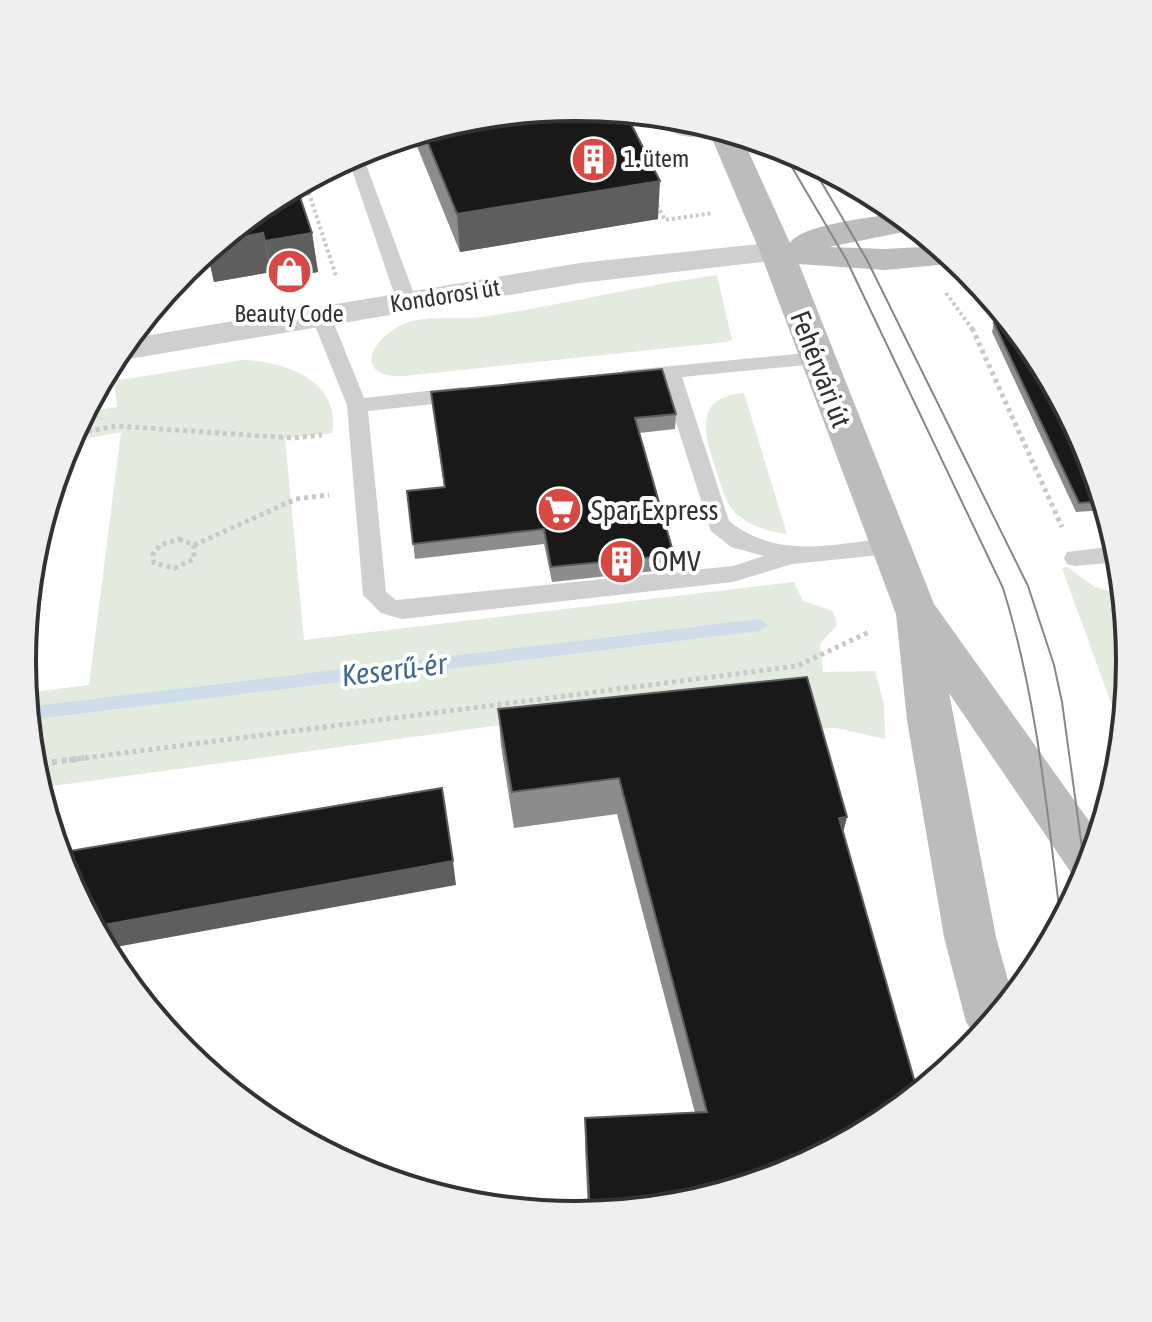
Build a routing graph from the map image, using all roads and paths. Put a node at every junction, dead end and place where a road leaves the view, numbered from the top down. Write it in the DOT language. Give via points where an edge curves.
graph roads {
  1 [pos="727,143"];
  2 [pos="359,167"];
  3 [pos="308,192"];
  4 [pos="651,193"];
  5 [pos="721,212"];
  6 [pos="893,224"];
  7 [pos="777,252"];
  8 [pos="935,258"];
  9 [pos="337,279"];
  10 [pos="943,289"];
  11 [pos="407,302"];
  12 [pos="321,316"];
  13 [pos="136,348"];
  14 [pos="817,358"];
  15 [pos="670,372"];
  16 [pos="608,378"];
  17 [pos="482,391"];
  18 [pos="357,405"];
  19 [pos="88,431"];
  20 [pos="293,438"];
  21 [pos="365,490"];
  22 [pos="194,545"];
  23 [pos="890,546"];
  24 [pos="1106,555"];
  25 [pos="792,556"];
  26 [pos="1075,558"];
  27 [pos="915,610"];
  28 [pos="874,630"];
  29 [pos="46,763"];
  30 [pos="1082,849"];
  31 [pos="989,1008"];
  1 -- 7 [label="street, Fehérvári út"];
  2 -- 11 [label="lane"];
  3 -- 9 [label="path"];
  4 -- 5 [label="path" via="665,220"];
  6 -- 7 [label="street, Kondorosi út"];
  7 -- 8 [label="street, Kondorosi út" via="867,260"];
  7 -- 11 [label="street, Kondorosi út" via="580,273"];
  7 -- 14 [label="street, Fehérvári út"];
  10 -- 26 [label="path" via="977,337"];
  11 -- 12 [label="street, Kondorosi út"];
  12 -- 13 [label="street, Kondorosi út"];
  12 -- 18 [label="lane"];
  14 -- 15 [label="lane"];
  14 -- 23 [label="street, Fehérvári út"];
  15 -- 16 [label="lane"];
  15 -- 25 [label="lane" via="719,525 739,541"];
  17 -- 18 [label="lane"];
  18 -- 21 [label="lane"];
  19 -- 20 [label="path" via="117,426"];
  21 -- 22 [label="path" via="296,499"];
  21 -- 25 [label="lane" via="375,595 402,610 733,574"];
  22 -- 22 [label="path" via="168,540 153,554 154,563 163,569 189,564"];
  23 -- 25 [label="lane"];
  23 -- 27 [label="street, Fehérvári út"];
  24 -- 26 [label="lane"];
  27 -- 30 [label="street, Fehérvári út"];
  27 -- 31 [label="street, Fehérvári út" via="967,922"];
  28 -- 29 [label="path" via="797,666"];
}
